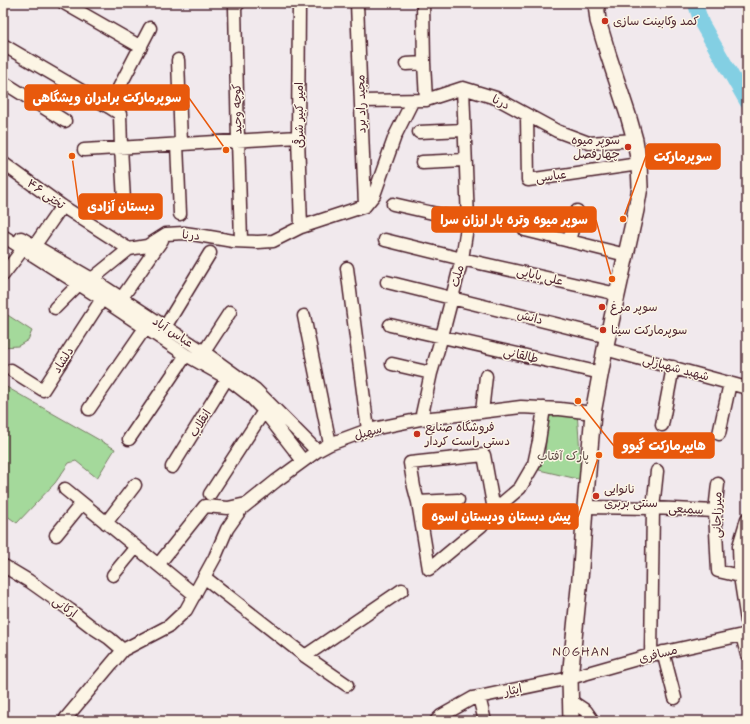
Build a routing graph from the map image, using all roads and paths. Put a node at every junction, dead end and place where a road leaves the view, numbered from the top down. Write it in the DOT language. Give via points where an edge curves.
graph roads {
  1 [pos="64,3"];
  2 [pos="239,3"];
  3 [pos="299,3"];
  4 [pos="357,3"];
  5 [pos="423,3"];
  6 [pos="596,3"];
  7 [pos="150,28"];
  8 [pos="3,45"];
  9 [pos="140,47"];
  10 [pos="178,60"];
  11 [pos="424,63"];
  12 [pos="406,64"];
  13 [pos="3,82"];
  14 [pos="463,88"];
  15 [pos="413,100"];
  16 [pos="426,100"];
  17 [pos="361,101"];
  18 [pos="109,107"];
  19 [pos="527,114"];
  20 [pos="65,120"];
  21 [pos="464,130"];
  22 [pos="419,132"];
  23 [pos="298,137"];
  24 [pos="238,140"];
  25 [pos="635,140"];
  26 [pos="179,144"];
  27 [pos="121,147"];
  28 [pos="84,150"];
  29 [pos="465,160"];
  30 [pos="422,162"];
  31 [pos="3,163"];
  32 [pos="639,164"];
  33 [pos="124,200"];
  34 [pos="393,204"];
  35 [pos="62,206"];
  36 [pos="365,206"];
  37 [pos="577,211"];
  38 [pos="180,214"];
  39 [pos="468,221"];
  40 [pos="301,227"];
  41 [pos="525,230"];
  42 [pos="166,234"];
  43 [pos="3,236"];
  44 [pos="385,240"];
  45 [pos="241,241"];
  46 [pos="569,241"];
  47 [pos="35,245"];
  48 [pos="20,247"];
  49 [pos="129,249"];
  50 [pos="210,253"];
  51 [pos="626,255"];
  52 [pos="462,259"];
  53 [pos="347,268"];
  54 [pos="3,275"];
  55 [pos="92,279"];
  56 [pos="387,282"];
  57 [pos="79,284"];
  58 [pos="617,294"];
  59 [pos="452,298"];
  60 [pos="102,299"];
  61 [pos="121,299"];
  62 [pos="54,308"];
  63 [pos="230,312"];
  64 [pos="304,316"];
  65 [pos="390,325"];
  66 [pos="165,327"];
  67 [pos="144,328"];
  68 [pos="442,336"];
  69 [pos="607,343"];
  70 [pos="204,352"];
  71 [pos="186,355"];
  72 [pos="392,364"];
  73 [pos="672,367"];
  74 [pos="11,370"];
  75 [pos="431,373"];
  76 [pos="601,373"];
  77 [pos="486,376"];
  78 [pos="227,378"];
  79 [pos="730,383"];
  80 [pos="747,388"];
  81 [pos="544,408"];
  82 [pos="89,409"];
  83 [pos="264,411"];
  84 [pos="482,412"];
  85 [pos="593,413"];
  86 [pos="421,419"];
  87 [pos="662,425"];
  88 [pos="368,430"];
  89 [pos="719,434"];
  90 [pos="129,439"];
  91 [pos="330,444"];
  92 [pos="317,451"];
  93 [pos="303,461"];
  94 [pos="172,467"];
  95 [pos="657,471"];
  96 [pos="718,484"];
  97 [pos="135,485"];
  98 [pos="65,489"];
  99 [pos="210,494"];
  100 [pos="458,500"];
  101 [pos="418,502"];
  102 [pos="82,503"];
  103 [pos="246,504"];
  104 [pos="585,507"];
  105 [pos="653,508"];
  106 [pos="494,510"];
  107 [pos="715,511"];
  108 [pos="747,519"];
  109 [pos="106,523"];
  110 [pos="56,535"];
  111 [pos="136,547"];
  112 [pos="158,565"];
  113 [pos="4,566"];
  114 [pos="113,575"];
  115 [pos="740,576"];
  116 [pos="204,577"];
  117 [pos="402,590"];
  118 [pos="195,594"];
  119 [pos="747,621"];
  120 [pos="744,635"];
  121 [pos="123,650"];
  122 [pos="663,652"];
  123 [pos="651,655"];
  124 [pos="747,655"];
  125 [pos="305,656"];
  126 [pos="570,678"];
  127 [pos="347,685"];
  128 [pos="479,697"];
  129 [pos="675,698"];
  130 [pos="572,702"];
  131 [pos="65,721"];
  132 [pos="436,721"];
  133 [pos="485,721"];
  134 [pos="571,721"];
  135 [pos="593,721"];
  1 -- 9 [label="street"];
  2 -- 24 [label="street, کوچه وحید" via="235,7"];
  3 -- 23 [label="street, امیر کبیر شرقی"];
  4 -- 17 [label="street, مجید راد برد"];
  5 -- 11 [label="street"];
  6 -- 25 [label="main road" via="598,21"];
  7 -- 9 [label="street"];
  8 -- 18 [label="street"];
  9 -- 18 [label="street"];
  10 -- 26 [label="street"];
  11 -- 12 [label="street"];
  11 -- 16 [label="street"];
  13 -- 20 [label="street"];
  14 -- 16 [label="street"];
  14 -- 19 [label="street, درنا" via="496,98"];
  14 -- 21 [label="street, ملت"];
  15 -- 16 [label="street"];
  15 -- 17 [label="street"];
  15 -- 36 [label="street" via="395,136 374,195"];
  17 -- 36 [label="street, مجید راد برد"];
  18 -- 27 [label="street" via="120,114"];
  19 -- 25 [label="street, درنا" via="557,131 589,143"];
  19 -- 32 [label="street, عباسی" via="528,180"];
  21 -- 22 [label="street"];
  21 -- 29 [label="street, ملت"];
  23 -- 24 [label="street"];
  23 -- 40 [label="street, امیر کبیر شرقی"];
  24 -- 26 [label="street"];
  24 -- 45 [label="street, کوچه وحید"];
  25 -- 32 [label="main road"];
  26 -- 27 [label="street"];
  26 -- 38 [label="street"];
  27 -- 28 [label="street"];
  27 -- 33 [label="street"];
  29 -- 30 [label="street"];
  29 -- 39 [label="street, ملت"];
  31 -- 35 [label="street, تختی ۴۶"];
  32 -- 51 [label="main road" via="640,187"];
  34 -- 39 [label="street"];
  35 -- 47 [label="street"];
  35 -- 49 [label="street, تختی ۴۶"];
  36 -- 40 [label="street, درنا"];
  37 -- 46 [label="street"];
  39 -- 52 [label="street, ملت"];
  40 -- 45 [label="street, درنا" via="274,241"];
  41 -- 46 [label="street"];
  42 -- 45 [label="street, درنا" via="184,233 233,242"];
  42 -- 49 [label="street, درنا" via="148,246"];
  42 -- 61 [label="street"];
  43 -- 48 [label="street, عباس آباد"];
  44 -- 52 [label="street, علی بابایی"];
  46 -- 51 [label="street"];
  47 -- 48 [label="street, عباس آباد" via="21,238"];
  47 -- 55 [label="street, عباس آباد"];
  48 -- 54 [label="street"];
  48 -- 57 [label="street, عباس آباد"];
  49 -- 55 [label="street, درنا"];
  50 -- 66 [label="street"];
  51 -- 58 [label="main road"];
  52 -- 58 [label="street, علی بابایی"];
  52 -- 59 [label="street, ملت"];
  53 -- 88 [label="street"];
  55 -- 57 [label="street, درنا"];
  55 -- 61 [label="street, عباس آباد"];
  56 -- 59 [label="street, دانش"];
  57 -- 60 [label="street, عباس آباد"];
  57 -- 62 [label="street"];
  58 -- 69 [label="main road"];
  59 -- 68 [label="street, ملت"];
  59 -- 69 [label="street, دانش"];
  60 -- 67 [label="street, عباس آباد"];
  60 -- 74 [label="street, دلشاد" via="43,390"];
  61 -- 66 [label="street, عباس آباد"];
  63 -- 70 [label="street"];
  64 -- 91 [label="street"];
  65 -- 68 [label="street, طالقانی"];
  66 -- 70 [label="street, عباس آباد"];
  67 -- 71 [label="street, عباس آباد"];
  67 -- 82 [label="street"];
  68 -- 75 [label="street, ملت"];
  68 -- 76 [label="street, طالقانی"];
  69 -- 73 [label="street, شهید شهبازلی"];
  69 -- 76 [label="main road"];
  70 -- 92 [label="street, عباس آباد" via="255,389"];
  71 -- 78 [label="street, عباس آباد"];
  71 -- 90 [label="street"];
  72 -- 75 [label="street"];
  73 -- 79 [label="street, شهید شهبازلی"];
  73 -- 87 [label="street"];
  75 -- 86 [label="street, ملت"];
  76 -- 85 [label="main road"];
  77 -- 84 [label="street"];
  78 -- 83 [label="street, عباس آباد"];
  78 -- 94 [label="street, انقلاب"];
  79 -- 80 [label="street, شهید شهبازلی"];
  79 -- 89 [label="street"];
  81 -- 84 [label="street, سهیل" via="521,407"];
  81 -- 85 [label="street, سهیل"];
  81 -- 106 [label="street" via="534,464 520,488"];
  83 -- 93 [label="street, عباس آباد"];
  83 -- 99 [label="street"];
  84 -- 86 [label="street, سهیل"];
  85 -- 104 [label="main road"];
  86 -- 88 [label="street, سهیل"];
  88 -- 91 [label="street, سهیل"];
  91 -- 92 [label="street, سهیل"];
  92 -- 93 [label="street, سهیل"];
  93 -- 103 [label="street, سهیل"];
  95 -- 105 [label="street"];
  96 -- 107 [label="street, میرزاجانی"];
  97 -- 109 [label="street"];
  98 -- 102 [label="street"];
  100 -- 101 [label="street"];
  101 -- 106 [label="street" via="429,569 481,526"];
  101 -- 106 [label="street" via="410,463 484,455"];
  102 -- 109 [label="street"];
  102 -- 110 [label="street"];
  103 -- 112 [label="street" via="228,508 205,506"];
  103 -- 116 [label="street, سهیل" via="227,529"];
  104 -- 105 [label="street, سمیعی"];
  104 -- 126 [label="main road"];
  105 -- 107 [label="street, سمیعی"];
  105 -- 123 [label="street"];
  107 -- 115 [label="street, میرزاجانی" via="718,571"];
  108 -- 115 [label="street" via="739,546"];
  109 -- 111 [label="street"];
  111 -- 112 [label="street"];
  111 -- 114 [label="street"];
  112 -- 118 [label="street"];
  113 -- 121 [label="street, ارکانی" via="29,581"];
  115 -- 119 [label="street"];
  116 -- 118 [label="street, سهیل"];
  116 -- 125 [label="street"];
  117 -- 125 [label="street"];
  118 -- 121 [label="street, سهیل" via="186,610 169,626"];
  120 -- 122 [label="street, مسافری"];
  120 -- 124 [label="street"];
  121 -- 131 [label="street"];
  122 -- 123 [label="street, مسافری"];
  122 -- 129 [label="street"];
  123 -- 126 [label="street, مسافری"];
  125 -- 127 [label="street"];
  126 -- 128 [label="street, ایثار"];
  126 -- 130 [label="main road"];
  128 -- 132 [label="street, ایثار" via="473,698"];
  128 -- 133 [label="street"];
  130 -- 134 [label="main road"];
  130 -- 135 [label="street" via="586,711"];
}
